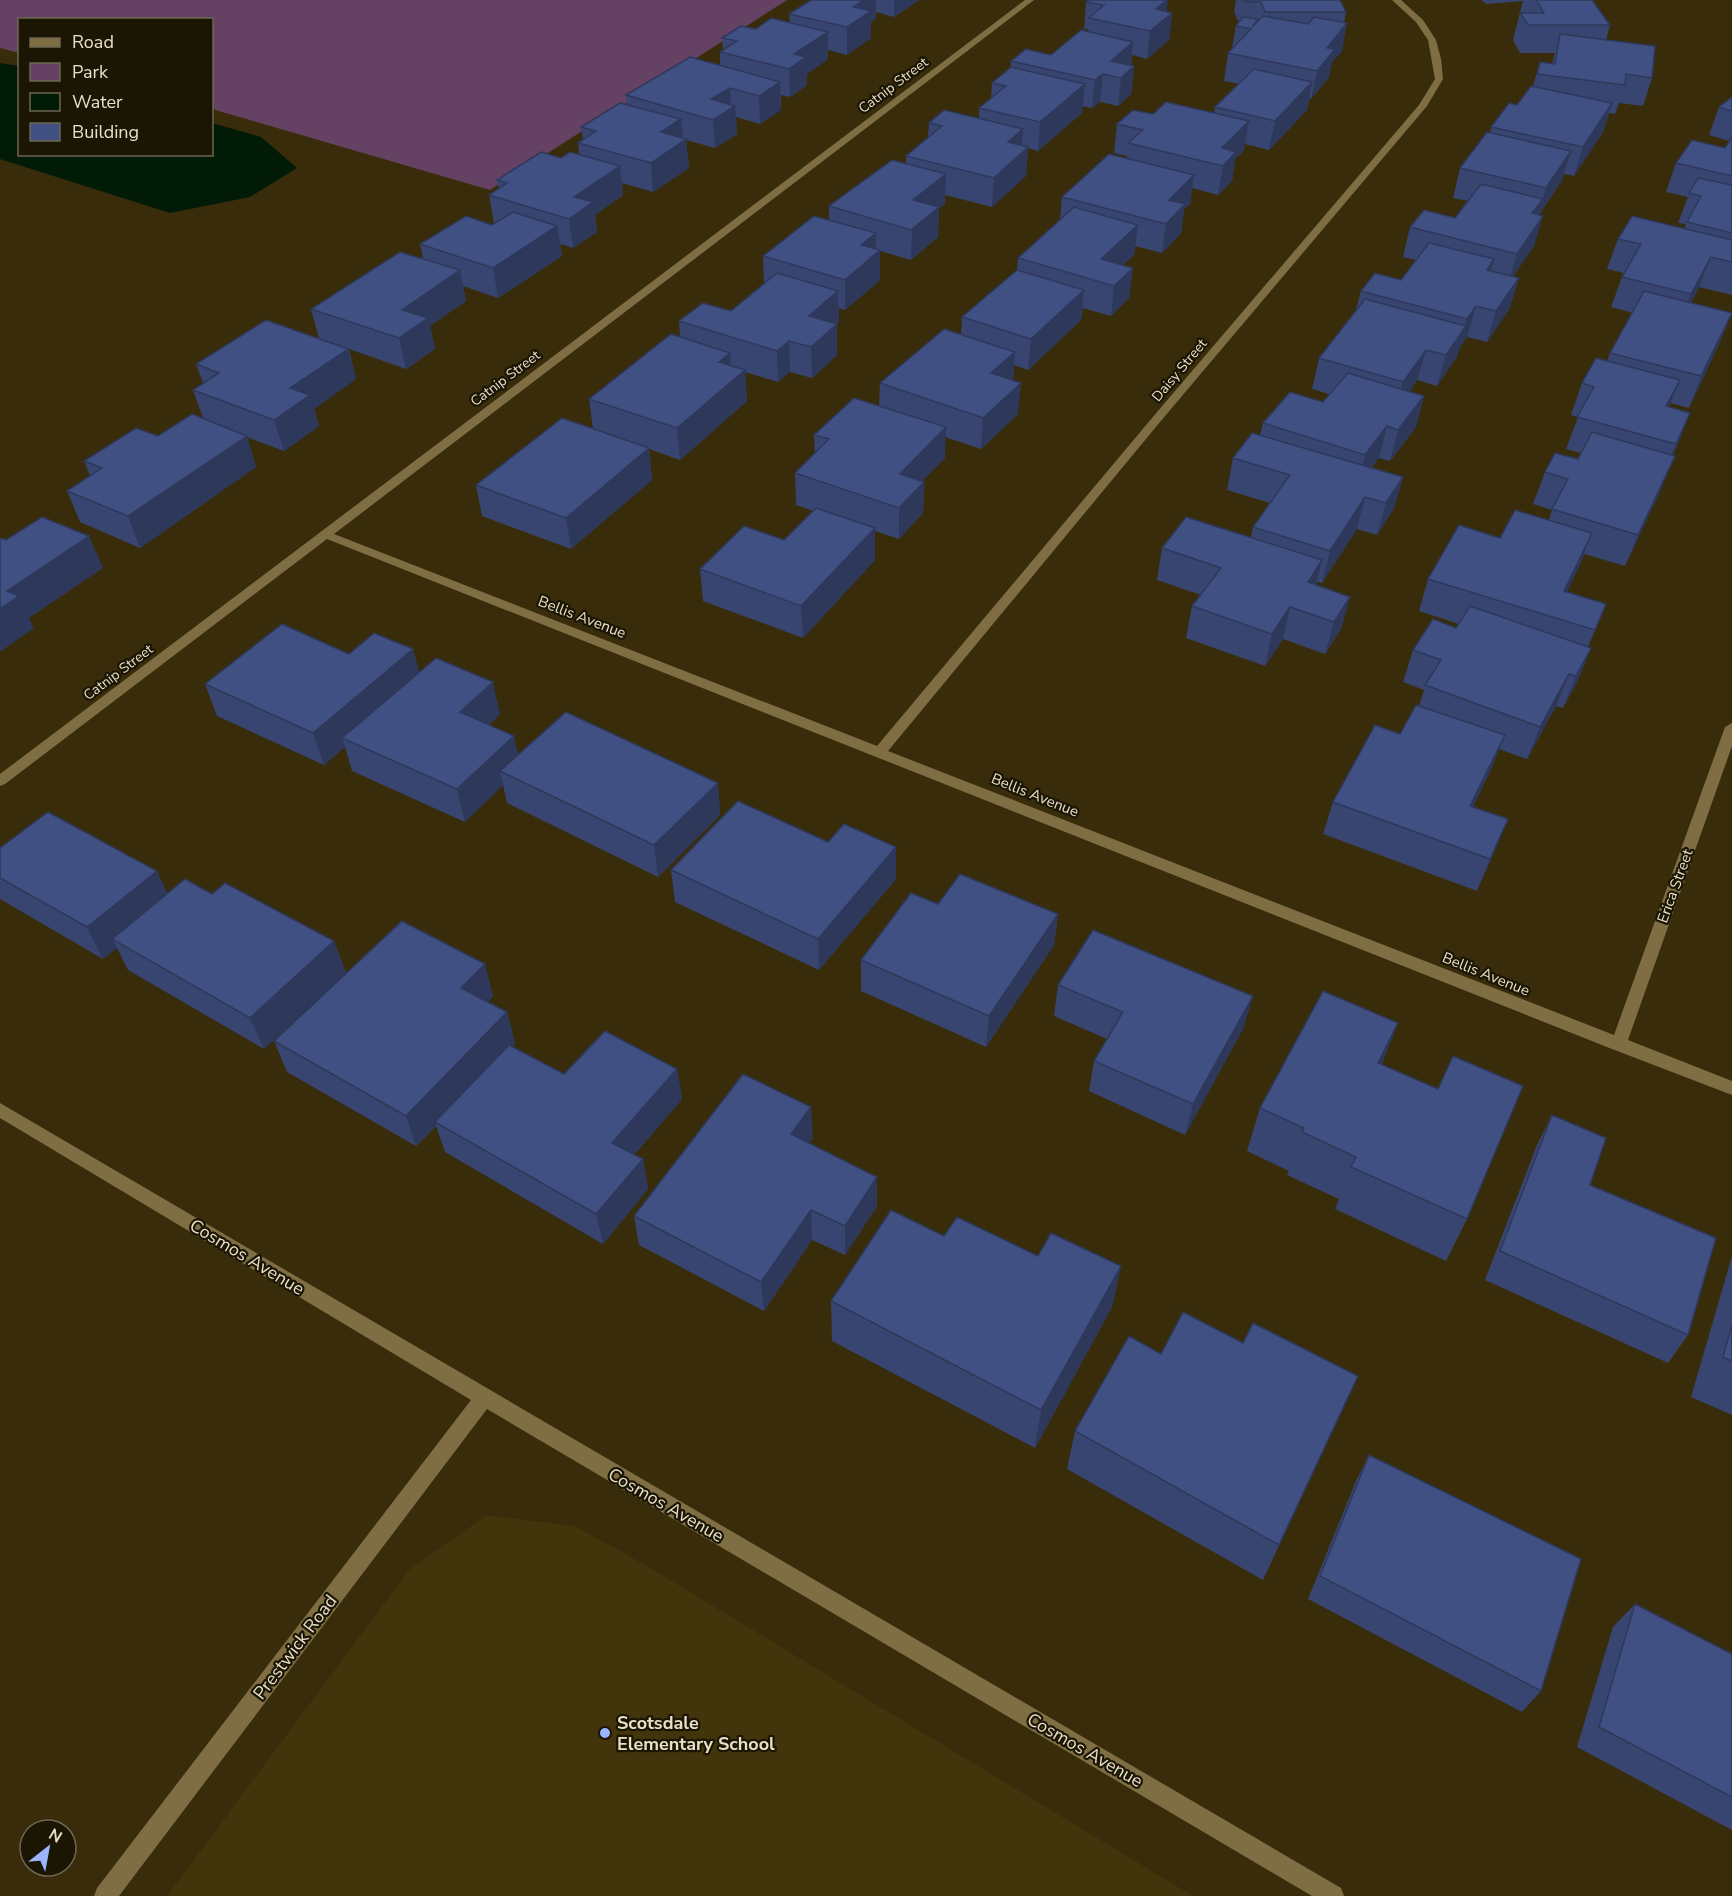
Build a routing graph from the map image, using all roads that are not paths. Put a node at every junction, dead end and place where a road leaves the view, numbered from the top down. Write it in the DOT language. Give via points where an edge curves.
graph roads {
  1 [pos="1030,0"];
  2 [pos="1396,0"];
  3 [pos="324,534"];
  4 [pos="1732,727"];
  5 [pos="880,751"];
  6 [pos="0,781"];
  7 [pos="1618,1045"];
  8 [pos="1732,1088"];
  9 [pos="0,1110"];
  10 [pos="484,1398"];
  11 [pos="105,1896"];
  12 [pos="1333,1896"];
  1 -- 3 [label="street, Catnip Street"];
  2 -- 5 [label="street, Daisy Street" via="1419,20 1432,40 1437,59 1439,79 1423,106"];
  3 -- 5 [label="street, Bellis Avenue"];
  3 -- 6 [label="street, Catnip Street"];
  4 -- 7 [label="street, Erica Street"];
  5 -- 7 [label="street, Bellis Avenue"];
  7 -- 8 [label="street, Bellis Avenue"];
  9 -- 10 [label="street, Cosmos Avenue"];
  10 -- 11 [label="street, Prestwick Road"];
  10 -- 12 [label="street, Cosmos Avenue"];
}
